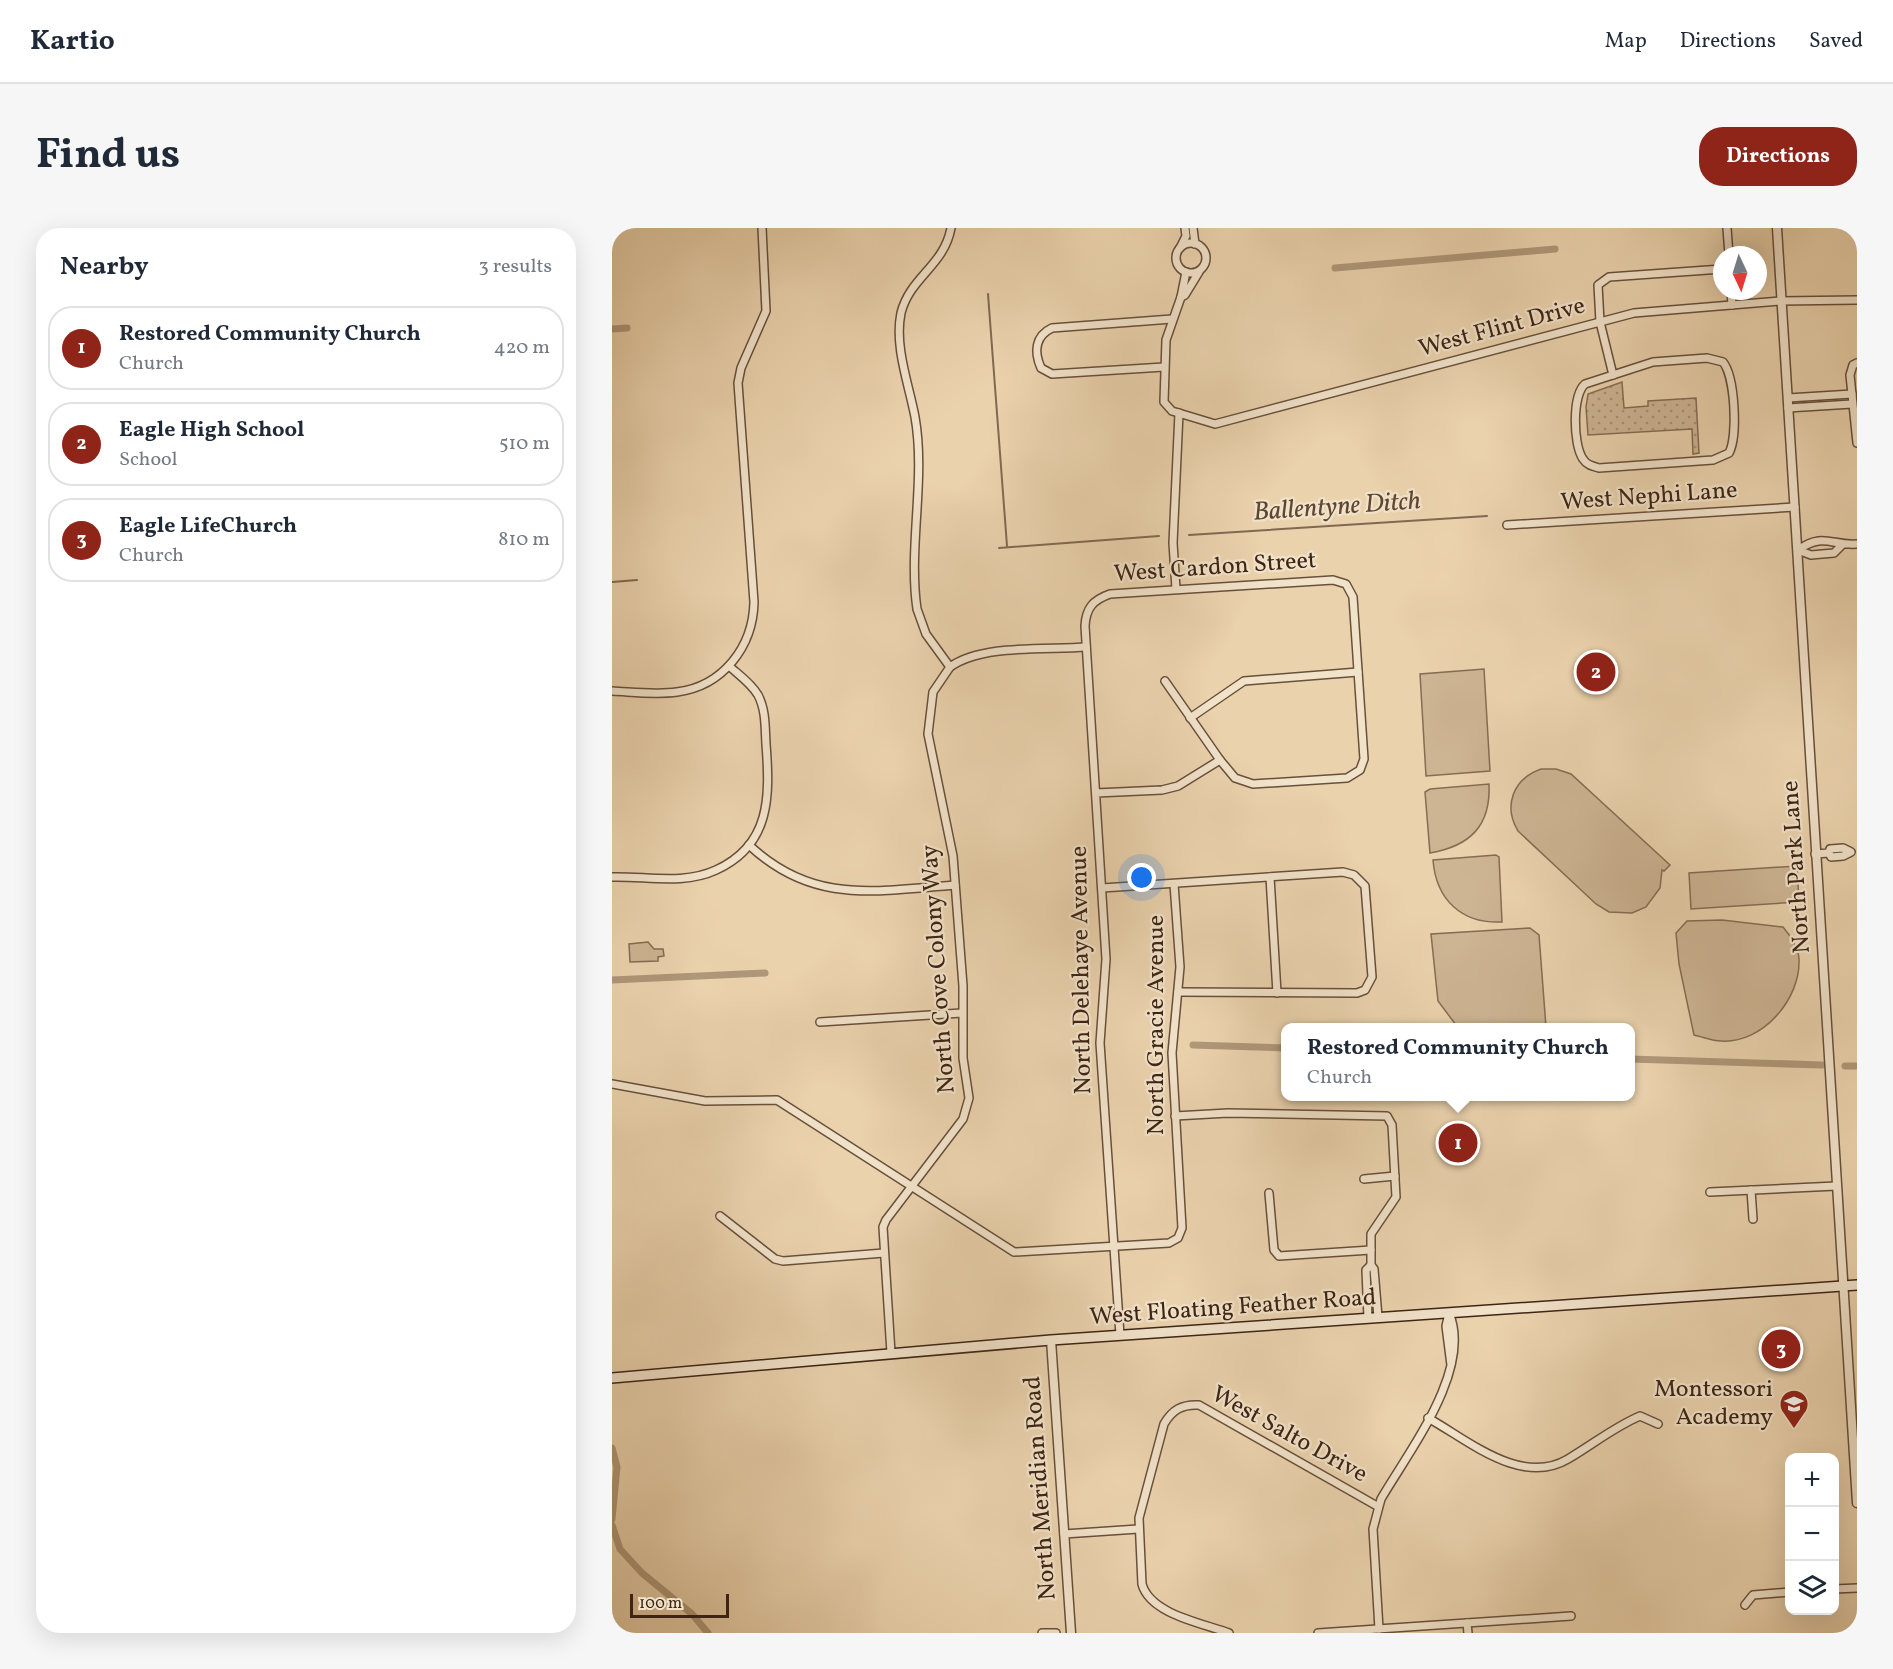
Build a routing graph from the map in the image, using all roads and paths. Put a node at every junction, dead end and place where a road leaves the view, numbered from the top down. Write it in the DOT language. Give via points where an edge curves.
graph roads {
  1 [pos="762,228"];
  2 [pos="951,228"];
  3 [pos="1185,228"];
  4 [pos="1193,228"];
  5 [pos="1726,228"];
  6 [pos="1777,228"];
  7 [pos="1195,244"];
  8 [pos="1727,246"];
  9 [pos="1180,248"];
  10 [pos="1713,270"];
  11 [pos="1199,271"];
  12 [pos="1186,272"];
  13 [pos="1181,297"];
  14 [pos="1732,300"];
  15 [pos="1857,300"];
  16 [pos="1781,301"];
  17 [pos="1732,305"];
  18 [pos="1172,319"];
  19 [pos="1600,322"];
  20 [pos="1855,364"];
  21 [pos="1164,367"];
  22 [pos="1612,375"];
  23 [pos="1852,394"];
  24 [pos="1788,398"];
  25 [pos="1852,404"];
  26 [pos="1788,408"];
  27 [pos="1179,413"];
  28 [pos="1857,443"];
  29 [pos="1795,507"];
  30 [pos="1507,525"];
  31 [pos="1857,544"];
  32 [pos="1842,545"];
  33 [pos="1798,550"];
  34 [pos="1176,589"];
  35 [pos="1090,605"];
  36 [pos="1086,647"];
  37 [pos="729,666"];
  38 [pos="950,668"];
  39 [pos="1358,672"];
  40 [pos="1165,681"];
  41 [pos="612,691"];
  42 [pos="1190,718"];
  43 [pos="1220,760"];
  44 [pos="1096,793"];
  45 [pos="749,845"];
  46 [pos="1854,851"];
  47 [pos="1815,854"];
  48 [pos="612,877"];
  49 [pos="1270,877"];
  50 [pos="1174,884"];
  51 [pos="955,885"];
  52 [pos="1102,888"];
  53 [pos="1178,992"];
  54 [pos="1277,993"];
  55 [pos="962,1013"];
  56 [pos="820,1022"];
  57 [pos="612,1084"];
  58 [pos="1174,1116"];
  59 [pos="1395,1176"];
  60 [pos="1364,1179"];
  61 [pos="911,1186"];
  62 [pos="1836,1186"];
  63 [pos="1751,1190"];
  64 [pos="1710,1192"];
  65 [pos="1269,1193"];
  66 [pos="720,1216"];
  67 [pos="1753,1220"];
  68 [pos="1114,1246"];
  69 [pos="1371,1250"];
  70 [pos="884,1253"];
  71 [pos="1371,1265"];
  72 [pos="1857,1285"];
  73 [pos="1843,1286"];
  74 [pos="1449,1313"];
  75 [pos="1378,1317"];
  76 [pos="1368,1318"];
  77 [pos="1120,1335"];
  78 [pos="1051,1340"];
  79 [pos="891,1353"];
  80 [pos="612,1378"];
  81 [pos="1428,1418"];
  82 [pos="1658,1424"];
  83 [pos="1857,1503"];
  84 [pos="1377,1506"];
  85 [pos="1138,1529"];
  86 [pos="1064,1534"];
  87 [pos="1857,1588"];
  88 [pos="1839,1589"];
  89 [pos="1785,1592"];
  90 [pos="1745,1605"];
  91 [pos="1571,1616"];
  92 [pos="1467,1623"];
  93 [pos="1379,1629"];
  94 [pos="1042,1633"];
  95 [pos="1056,1633"];
  96 [pos="1071,1633"];
  97 [pos="1229,1633"];
  98 [pos="1318,1633"];
  99 [pos="1468,1633"];
  1 -- 37 [label="street" via="766,311 738,384 754,610 746,640"];
  2 -- 38 [label="street" via="940,257 908,295 899,330 917,433 917,609 926,634"];
  3 -- 9 [label="street"];
  4 -- 7 [label="street"];
  5 -- 8 [label="street"];
  6 -- 16 [label="street, North Park Lane"];
  7 -- 9 [label="street"];
  7 -- 11 [label="street" via="1205,254"];
  9 -- 12 [label="street" via="1177,263"];
  10 -- 19 [label="street" via="1609,277 1598,285"];
  11 -- 12 [label="street"];
  11 -- 13 [label="street"];
  12 -- 13 [label="street"];
  13 -- 18 [label="street"];
  14 -- 17 [label="street"];
  15 -- 16 [label="street, West Flint Drive"];
  16 -- 17 [label="street, West Flint Drive"];
  16 -- 24 [label="street, North Park Lane"];
  17 -- 19 [label="street, West Flint Drive" via="1634,313"];
  18 -- 21 [label="street"];
  18 -- 21 [label="street" via="1052,328 1044,332 1037,344 1038,361 1046,373"];
  19 -- 22 [label="street"];
  19 -- 27 [label="street, West Flint Drive" via="1224,423 1208,424"];
  20 -- 23 [label="street" via="1850,375"];
  21 -- 27 [label="street, West Flint Drive" via="1163,398 1166,405"];
  22 -- 22 [label="street" via="1591,380 1580,388 1575,402 1578,450 1586,462 1599,468 1713,460 1729,453 1734,437 1730,374 1723,362 1707,358 1653,362"];
  23 -- 24 [label="street"];
  23 -- 25 [label="street"];
  24 -- 26 [label="street, North Park Lane"];
  25 -- 26 [label="street"];
  25 -- 28 [label="street"];
  26 -- 29 [label="street, North Park Lane"];
  27 -- 34 [label="street" via="1173,543"];
  29 -- 30 [label="street, West Nephi Lane"];
  29 -- 33 [label="street, North Park Lane"];
  31 -- 32 [label="street"];
  32 -- 33 [label="street" via="1834,540 1810,542"];
  32 -- 33 [label="street" via="1834,553 1812,555"];
  33 -- 47 [label="street, North Park Lane"];
  34 -- 35 [label="street, West Cardon Street" via="1110,594"];
  34 -- 39 [label="street, West Cardon Street" via="1333,580 1346,584 1353,597"];
  35 -- 36 [label="street, North Delehaye Avenue" via="1085,620"];
  36 -- 38 [label="street" via="975,655"];
  36 -- 44 [label="street, North Delehaye Avenue"];
  37 -- 41 [label="street" via="709,681 679,692"];
  37 -- 45 [label="street" via="753,688 764,716 769,796 764,818"];
  38 -- 51 [label="street, North Cove Colony Way" via="933,692 928,734 952,848"];
  39 -- 42 [label="street" via="1244,681"];
  39 -- 43 [label="street" via="1364,759 1360,770 1347,778 1253,784 1235,778"];
  40 -- 42 [label="street"];
  42 -- 43 [label="street"];
  43 -- 44 [label="street" via="1178,786"];
  44 -- 52 [label="street, North Delehaye Avenue"];
  45 -- 48 [label="street" via="730,862 702,876"];
  45 -- 51 [label="street" via="777,868 819,886 872,892"];
  46 -- 47 [label="street" via="1831,857 1829,853"];
  47 -- 62 [label="street, North Park Lane"];
  49 -- 50 [label="street"];
  49 -- 54 [label="street"];
  49 -- 54 [label="street" via="1343,872 1358,878 1366,892 1372,977 1369,987 1358,993"];
  50 -- 52 [label="street"];
  50 -- 53 [label="street, North Gracie Avenue"];
  51 -- 55 [label="street, North Cove Colony Way"];
  52 -- 68 [label="street, North Delehaye Avenue" via="1106,959 1100,1043"];
  53 -- 54 [label="street"];
  53 -- 58 [label="street, North Gracie Avenue" via="1172,1053"];
  55 -- 56 [label="street"];
  55 -- 61 [label="street, North Cove Colony Way" via="967,1113"];
  57 -- 61 [label="street" via="705,1101 777,1100"];
  58 -- 59 [label="street" via="1387,1116 1392,1125"];
  58 -- 68 [label="street, North Gracie Avenue" via="1182,1228 1178,1238 1169,1243"];
  59 -- 60 [label="street"];
  59 -- 69 [label="street" via="1396,1197 1371,1234"];
  61 -- 68 [label="street" via="1014,1251"];
  61 -- 70 [label="street, North Cove Colony Way" via="886,1220"];
  62 -- 63 [label="street"];
  62 -- 73 [label="street, North Park Lane"];
  63 -- 64 [label="street"];
  63 -- 67 [label="street"];
  65 -- 69 [label="street" via="1279,1257"];
  66 -- 70 [label="street" via="783,1261"];
  68 -- 77 [label="street, North Delehaye Avenue"];
  69 -- 71 [label="street"];
  70 -- 79 [label="street, North Cove Colony Way"];
  71 -- 75 [label="street"];
  71 -- 76 [label="street" via="1366,1270"];
  72 -- 73 [label="main road, West Floating Feather Road"];
  73 -- 74 [label="main road, West Floating Feather Road"];
  73 -- 83 [label="street, North Park Lane"];
  74 -- 75 [label="main road, West Floating Feather Road"];
  74 -- 81 [label="street" via="1456,1351 1446,1386"];
  75 -- 76 [label="main road, West Floating Feather Road"];
  76 -- 77 [label="main road, West Floating Feather Road"];
  77 -- 78 [label="main road, West Floating Feather Road"];
  78 -- 79 [label="main road, West Floating Feather Road"];
  78 -- 86 [label="street, North Meridian Road"];
  79 -- 80 [label="main road, West Floating Feather Road"];
  81 -- 82 [label="street" via="1504,1461 1534,1468 1566,1461 1640,1416"];
  81 -- 84 [label="street"];
  84 -- 85 [label="street, West Salto Drive" via="1199,1405 1179,1407 1164,1424"];
  84 -- 93 [label="street" via="1373,1529"];
  85 -- 86 [label="street"];
  85 -- 97 [label="street" via="1144,1592 1159,1608"];
  86 -- 96 [label="street, North Meridian Road"];
  87 -- 88 [label="street"];
  89 -- 90 [label="street" via="1753,1595"];
  91 -- 92 [label="street"];
  92 -- 93 [label="street"];
  92 -- 99 [label="street"];
  93 -- 98 [label="street"];
  94 -- 95 [label="street"];
}
